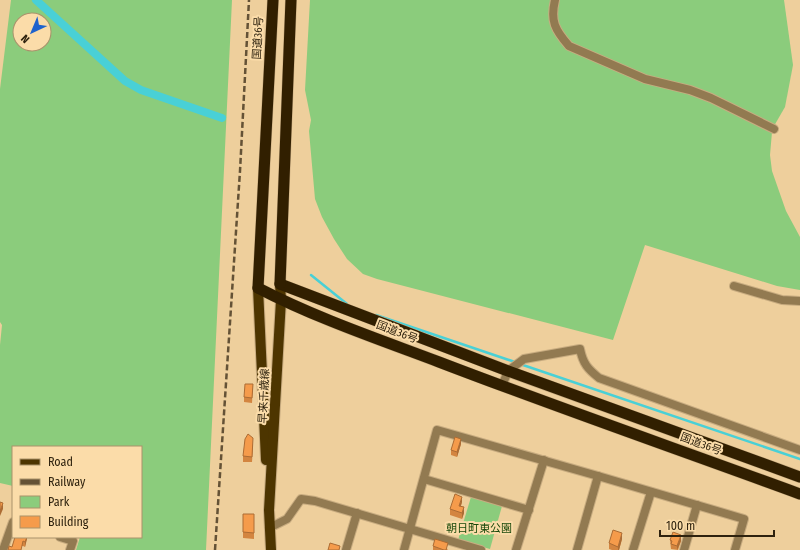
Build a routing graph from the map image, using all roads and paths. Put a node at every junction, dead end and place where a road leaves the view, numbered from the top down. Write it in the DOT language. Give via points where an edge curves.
graph roads {
  1 [pos="273,0"];
  2 [pos="291,0"];
  3 [pos="555,0"];
  4 [pos="774,130"];
  5 [pos="280,284"];
  6 [pos="734,286"];
  7 [pos="258,288"];
  8 [pos="282,300"];
  9 [pos="800,301"];
  10 [pos="508,371"];
  11 [pos="502,386"];
  12 [pos="800,450"];
  13 [pos="544,460"];
  14 [pos="598,476"];
  15 [pos="800,477"];
  16 [pos="424,479"];
  17 [pos="651,492"];
  18 [pos="800,494"];
  19 [pos="697,505"];
  20 [pos="269,510"];
  21 [pos="529,510"];
  22 [pos="357,514"];
  23 [pos="12,525"];
  24 [pos="269,528"];
  25 [pos="410,529"];
  26 [pos="63,538"];
  27 [pos="458,547"];
  28 [pos="3,550"];
  29 [pos="70,550"];
  30 [pos="271,550"];
  31 [pos="346,550"];
  32 [pos="404,550"];
  33 [pos="481,550"];
  34 [pos="516,550"];
  35 [pos="577,550"];
  36 [pos="633,550"];
  37 [pos="684,550"];
  38 [pos="735,550"];
  1 -- 7 [label="highway, 国道36号"];
  2 -- 5 [label="highway"];
  3 -- 4 [label="street" via="552,17 555,27 569,46 645,79 711,98"];
  5 -- 7 [label="highway"];
  5 -- 8 [label="main road, 早来千歳線"];
  5 -- 10 [label="highway, 国道36号"];
  6 -- 9 [label="street" via="782,300"];
  7 -- 8 [label="highway, 国道36号"];
  7 -- 20 [label="main road, 早来千歳線"];
  8 -- 11 [label="highway, 国道36号"];
  8 -- 20 [label="main road, 早来千歳線"];
  10 -- 11 [label="street"];
  10 -- 12 [label="street" via="524,359 580,349 582,360 599,378"];
  10 -- 15 [label="highway, 国道36号"];
  11 -- 18 [label="highway, 国道36号"];
  13 -- 14 [label="street"];
  13 -- 16 [label="street" via="437,430"];
  13 -- 21 [label="street"];
  14 -- 17 [label="street"];
  14 -- 35 [label="street"];
  16 -- 21 [label="street"];
  16 -- 25 [label="street"];
  17 -- 19 [label="street"];
  17 -- 36 [label="street"];
  19 -- 37 [label="street"];
  19 -- 38 [label="street" via="744,519"];
  20 -- 24 [label="main road, 早来千歳線"];
  21 -- 34 [label="street"];
  22 -- 24 [label="street" via="302,499 287,519"];
  22 -- 25 [label="street"];
  22 -- 31 [label="street"];
  23 -- 28 [label="street"];
  24 -- 30 [label="main road, 早来千歳線"];
  25 -- 27 [label="street"];
  25 -- 32 [label="street"];
  26 -- 29 [label="street" via="73,541"];
  27 -- 33 [label="street"];
}
